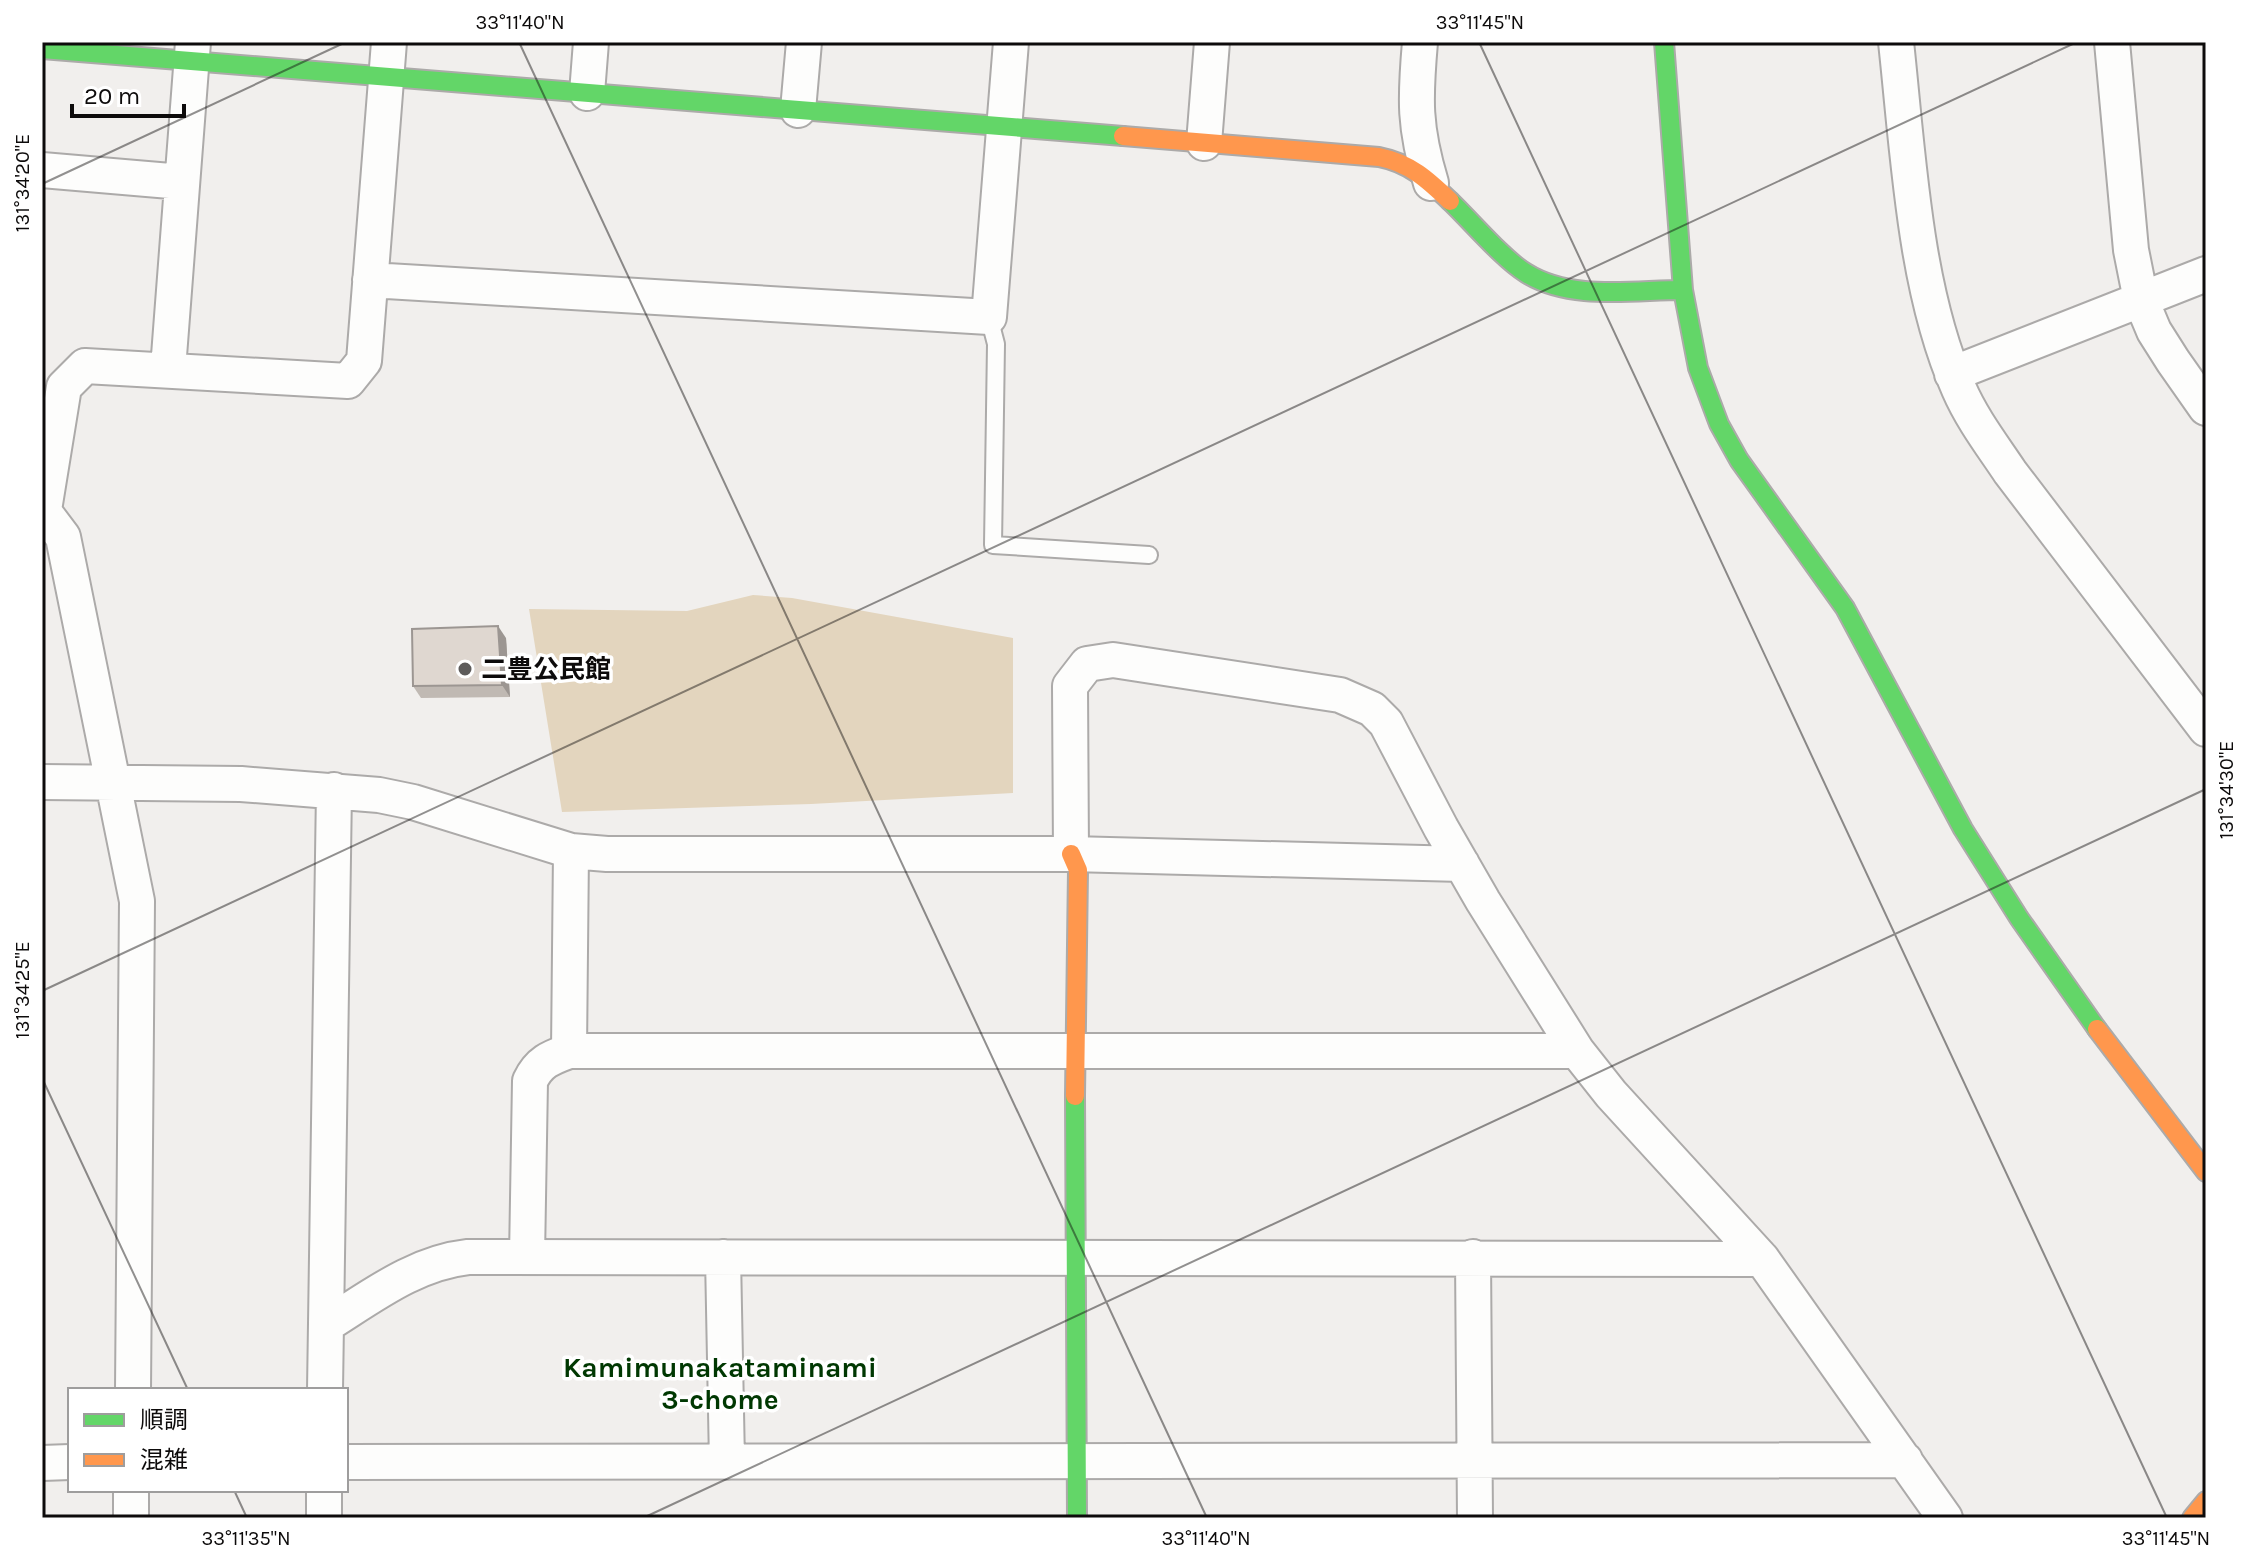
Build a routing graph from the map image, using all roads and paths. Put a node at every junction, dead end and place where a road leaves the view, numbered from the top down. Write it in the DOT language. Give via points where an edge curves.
graph roads {
  1 [pos="389,42"];
  2 [pos="591,42"];
  3 [pos="804,42"];
  4 [pos="1011,42"];
  5 [pos="1212,42"];
  6 [pos="1420,42"];
  7 [pos="1664,42"];
  8 [pos="1896,42"];
  9 [pos="2112,42"];
  10 [pos="42,49"];
  11 [pos="192,52"];
  12 [pos="386,77"];
  13 [pos="587,93"];
  14 [pos="798,110"];
  15 [pos="1004,127"];
  16 [pos="1204,143"];
  17 [pos="42,170"];
  18 [pos="182,182"];
  19 [pos="1431,183"];
  20 [pos="2206,274"];
  21 [pos="370,280"];
  22 [pos="1683,290"];
  23 [pos="2141,300"];
  24 [pos="989,317"];
  25 [pos="168,369"];
  26 [pos="1952,374"];
  27 [pos="2206,408"];
  28 [pos="43,510"];
  29 [pos="1149,555"];
  30 [pos="2206,729"];
  31 [pos="42,782"];
  32 [pos="115,783"];
  33 [pos="334,790"];
  34 [pos="571,851"];
  35 [pos="1071,854"];
  36 [pos="1462,864"];
  37 [pos="569,1051"];
  38 [pos="1577,1051"];
  39 [pos="1075,1052"];
  40 [pos="2206,1172"];
  41 [pos="527,1257"];
  42 [pos="723,1257"];
  43 [pos="1076,1257"];
  44 [pos="1473,1257"];
  45 [pos="1762,1259"];
  46 [pos="326,1325"];
  47 [pos="133,1388"];
  48 [pos="325,1388"];
  49 [pos="1905,1460"];
  50 [pos="1077,1461"];
  51 [pos="1474,1461"];
  52 [pos="68,1462"];
  53 [pos="348,1462"];
  54 [pos="727,1462"];
  55 [pos="42,1463"];
  56 [pos="131,1492"];
  57 [pos="324,1492"];
  58 [pos="2206,1501"];
  59 [pos="131,1518"];
  60 [pos="324,1518"];
  61 [pos="1077,1518"];
  62 [pos="1475,1518"];
  63 [pos="1945,1518"];
  64 [pos="2192,1518"];
  1 -- 12 [label="street"];
  2 -- 13 [label="street"];
  3 -- 14 [label="street"];
  4 -- 15 [label="street"];
  5 -- 16 [label="street"];
  6 -- 19 [label="street" via="1416,124"];
  7 -- 22 [label="street"];
  8 -- 26 [label="street" via="1919,241"];
  9 -- 23 [label="street" via="2131,250"];
  10 -- 11 [label="street"];
  11 -- 12 [label="street"];
  11 -- 18 [label="street"];
  12 -- 13 [label="street"];
  12 -- 21 [label="street"];
  13 -- 14 [label="street"];
  14 -- 15 [label="street"];
  15 -- 16 [label="street"];
  15 -- 24 [label="street"];
  16 -- 19 [label="street" via="1379,157 1400,161"];
  17 -- 18 [label="street"];
  18 -- 25 [label="street"];
  19 -- 22 [label="street" via="1540,282 1574,289"];
  20 -- 23 [label="street"];
  21 -- 24 [label="street"];
  21 -- 25 [label="street" via="364,361 348,381"];
  22 -- 40 [label="street" via="1698,367 1729,443 1845,608 1962,828 2044,955"];
  23 -- 26 [label="street"];
  23 -- 27 [label="street" via="2160,341"];
  24 -- 29 [label="lane" via="996,344 993,545"];
  25 -- 28 [label="street" via="85,366 64,387"];
  26 -- 30 [label="street" via="2010,472"];
  28 -- 32 [label="street" via="63,537"];
  31 -- 32 [label="street"];
  32 -- 33 [label="street"];
  32 -- 47 [label="street" via="137,901"];
  33 -- 34 [label="street" via="413,802"];
  33 -- 46 [label="street"];
  34 -- 35 [label="street"];
  34 -- 37 [label="street"];
  35 -- 36 [label="street"];
  35 -- 36 [label="street" via="1070,686 1087,664 1113,660 1340,695 1372,709 1386,723"];
  35 -- 39 [label="street" via="1078,870"];
  36 -- 38 [label="street"];
  37 -- 39 [label="street"];
  37 -- 41 [label="street" via="548,1058 530,1081"];
  38 -- 39 [label="street"];
  38 -- 45 [label="street"];
  39 -- 43 [label="street"];
  41 -- 42 [label="street"];
  41 -- 46 [label="street" via="444,1260 402,1278"];
  42 -- 43 [label="street"];
  42 -- 54 [label="street"];
  43 -- 44 [label="street"];
  43 -- 50 [label="street"];
  44 -- 45 [label="street"];
  44 -- 51 [label="street"];
  45 -- 49 [label="street"];
  46 -- 48 [label="street"];
  49 -- 51 [label="street"];
  49 -- 63 [label="street"];
  50 -- 51 [label="street"];
  50 -- 54 [label="street"];
  50 -- 61 [label="street"];
  51 -- 62 [label="street"];
  52 -- 55 [label="street"];
  53 -- 54 [label="street"];
  56 -- 59 [label="street"];
  57 -- 60 [label="street"];
  58 -- 64 [label="street"];
}
